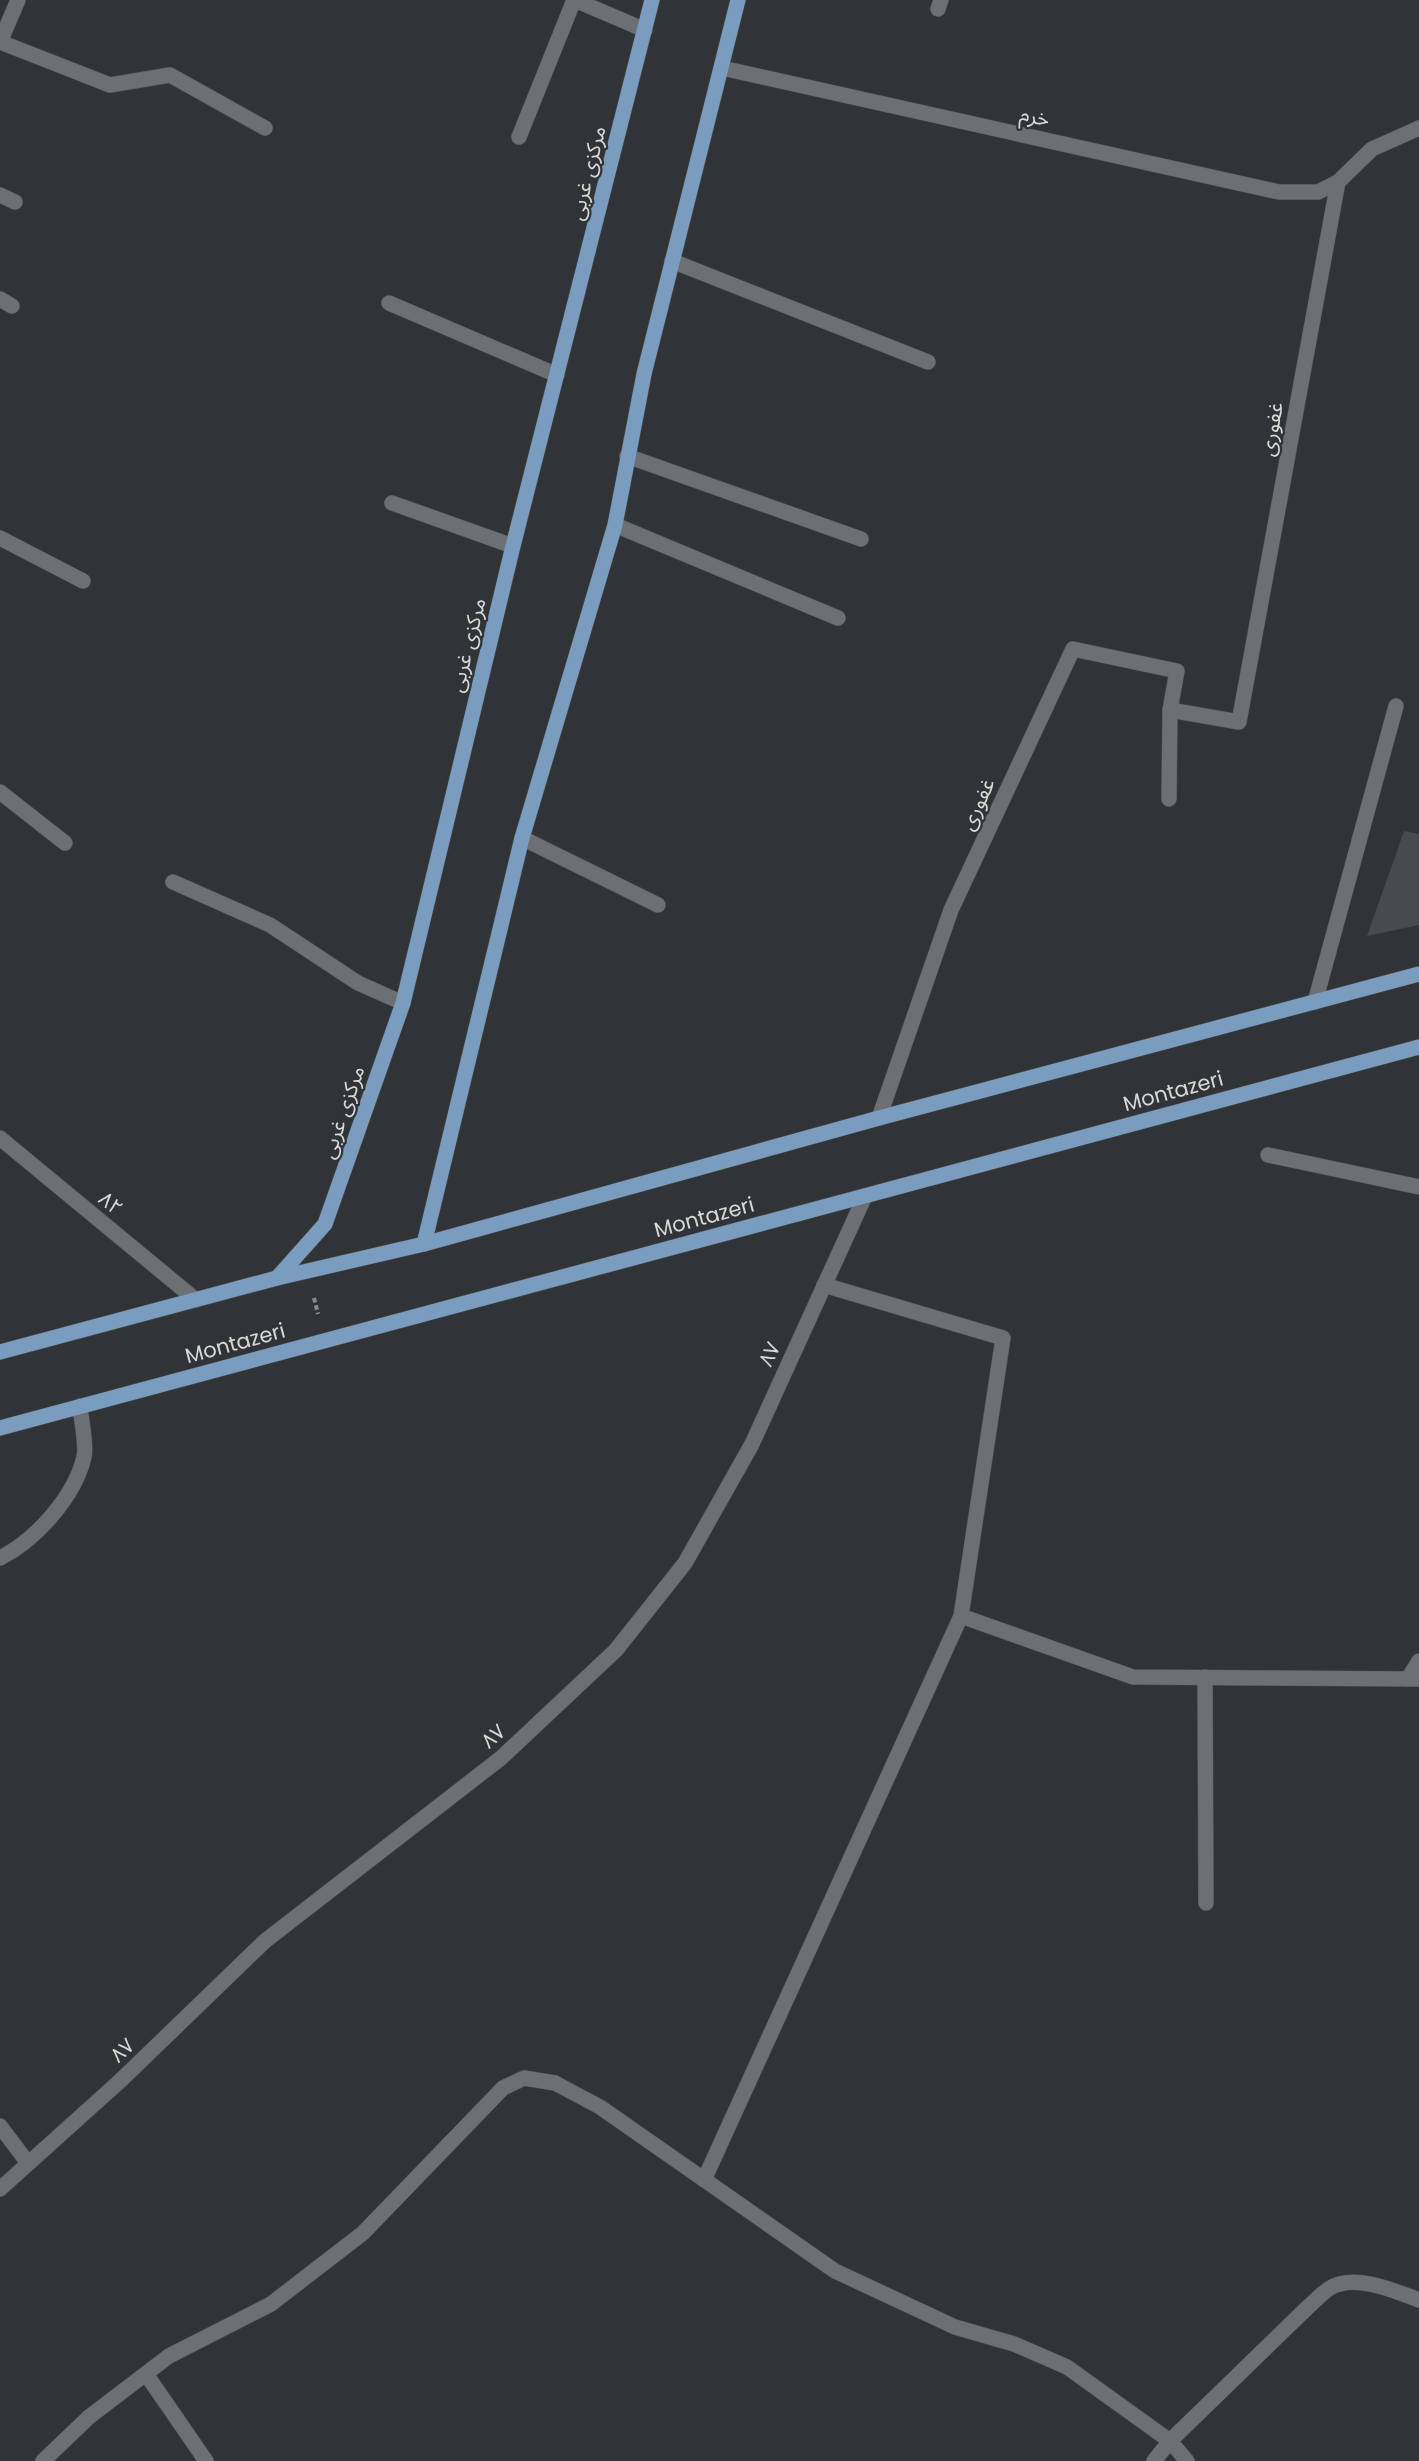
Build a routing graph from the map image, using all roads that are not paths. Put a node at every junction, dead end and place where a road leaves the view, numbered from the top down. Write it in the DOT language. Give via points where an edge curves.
graph roads {
  1 [pos="18,0"];
  2 [pos="574,0"];
  3 [pos="652,0"];
  4 [pos="738,0"];
  5 [pos="645,30"];
  6 [pos="0,42"];
  7 [pos="722,68"];
  8 [pos="265,128"];
  9 [pos="1419,128"];
  10 [pos="519,137"];
  11 [pos="1338,182"];
  12 [pos="0,195"];
  13 [pos="15,202"];
  14 [pos="672,261"];
  15 [pos="389,303"];
  16 [pos="928,362"];
  17 [pos="557,375"];
  18 [pos="627,456"];
  19 [pos="392,503"];
  20 [pos="615,525"];
  21 [pos="0,538"];
  22 [pos="861,539"];
  23 [pos="513,546"];
  24 [pos="83,581"];
  25 [pos="838,618"];
  26 [pos="1396,706"];
  27 [pos="1170,710"];
  28 [pos="0,792"];
  29 [pos="1169,799"];
  30 [pos="522,838"];
  31 [pos="65,843"];
  32 [pos="173,882"];
  33 [pos="658,905"];
  34 [pos="1419,974"];
  35 [pos="1315,1002"];
  36 [pos="403,1003"];
  37 [pos="1419,1047"];
  38 [pos="879,1118"];
  39 [pos="0,1138"];
  40 [pos="1268,1155"];
  41 [pos="1419,1187"];
  42 [pos="865,1196"];
  43 [pos="424,1244"];
  44 [pos="277,1278"];
  45 [pos="824,1286"];
  46 [pos="196,1300"];
  47 [pos="0,1352"];
  48 [pos="80,1406"];
  49 [pos="0,1428"];
  50 [pos="0,1558"];
  51 [pos="961,1616"];
  52 [pos="1419,1661"];
  53 [pos="1205,1677"];
  54 [pos="1413,1679"];
  55 [pos="1206,1903"];
  56 [pos="0,2126"];
  57 [pos="28,2163"];
  58 [pos="704,2180"];
  59 [pos="0,2189"];
  60 [pos="1419,2300"];
  61 [pos="146,2374"];
  62 [pos="1170,2441"];
  63 [pos="43,2461"];
  64 [pos="206,2461"];
  65 [pos="1154,2461"];
  66 [pos="1187,2461"];
  1 -- 6 [label="street"];
  2 -- 5 [label="street"];
  2 -- 10 [label="street"];
  3 -- 5 [label="main road, مرکزی غربی"];
  4 -- 7 [label="main road"];
  5 -- 17 [label="main road, مرکزی غربی"];
  6 -- 8 [label="street" via="110,85 170,75"];
  7 -- 11 [label="street, خرم" via="1279,192 1318,192"];
  7 -- 14 [label="main road"];
  9 -- 11 [label="street" via="1372,149"];
  11 -- 27 [label="street, غفوری" via="1239,722"];
  12 -- 13 [label="street"];
  14 -- 16 [label="street"];
  14 -- 18 [label="main road"];
  15 -- 17 [label="street"];
  17 -- 23 [label="main road, مرکزی غربی"];
  18 -- 20 [label="main road"];
  18 -- 22 [label="street"];
  19 -- 23 [label="street"];
  20 -- 25 [label="street"];
  20 -- 30 [label="main road"];
  21 -- 24 [label="street"];
  23 -- 36 [label="main road, مرکزی غربی"];
  26 -- 35 [label="street"];
  27 -- 29 [label="street, غفوری"];
  27 -- 38 [label="street, غفوری" via="1177,671 1073,649 951,910"];
  28 -- 31 [label="street"];
  30 -- 33 [label="street"];
  30 -- 43 [label="main road"];
  32 -- 36 [label="street" via="270,925 358,983"];
  34 -- 35 [label="main road"];
  35 -- 38 [label="main road"];
  36 -- 44 [label="main road, مرکزی غربی" via="325,1224"];
  37 -- 42 [label="main road, Montazeri"];
  38 -- 43 [label="main road"];
  39 -- 46 [label="street, ۸۲"];
  40 -- 41 [label="street"];
  42 -- 45 [label="street, ۸۷"];
  42 -- 48 [label="main road, Montazeri"];
  43 -- 44 [label="main road"];
  44 -- 46 [label="main road"];
  45 -- 51 [label="street" via="1003,1338"];
  45 -- 57 [label="street, ۸۷" via="752,1444 685,1563 616,1650 501,1758 265,1941 120,2081"];
  46 -- 47 [label="main road"];
  48 -- 49 [label="main road, Montazeri"];
  48 -- 50 [label="street" via="85,1455 71,1490 44,1525"];
  51 -- 53 [label="street" via="1133,1677"];
  51 -- 58 [label="street"];
  52 -- 54 [label="street"];
  53 -- 54 [label="street"];
  53 -- 55 [label="street"];
  56 -- 57 [label="street"];
  57 -- 59 [label="street, ۸۷"];
  58 -- 61 [label="street" via="600,2107 555,2083 524,2078 503,2088 354,2240 271,2304 169,2356"];
  58 -- 62 [label="street" via="835,2271 955,2327 1014,2344 1067,2367"];
  60 -- 62 [label="street" via="1356,2282 1332,2287"];
  61 -- 63 [label="street" via="88,2417"];
  61 -- 64 [label="street"];
  62 -- 65 [label="street"];
  62 -- 66 [label="street"];
}
